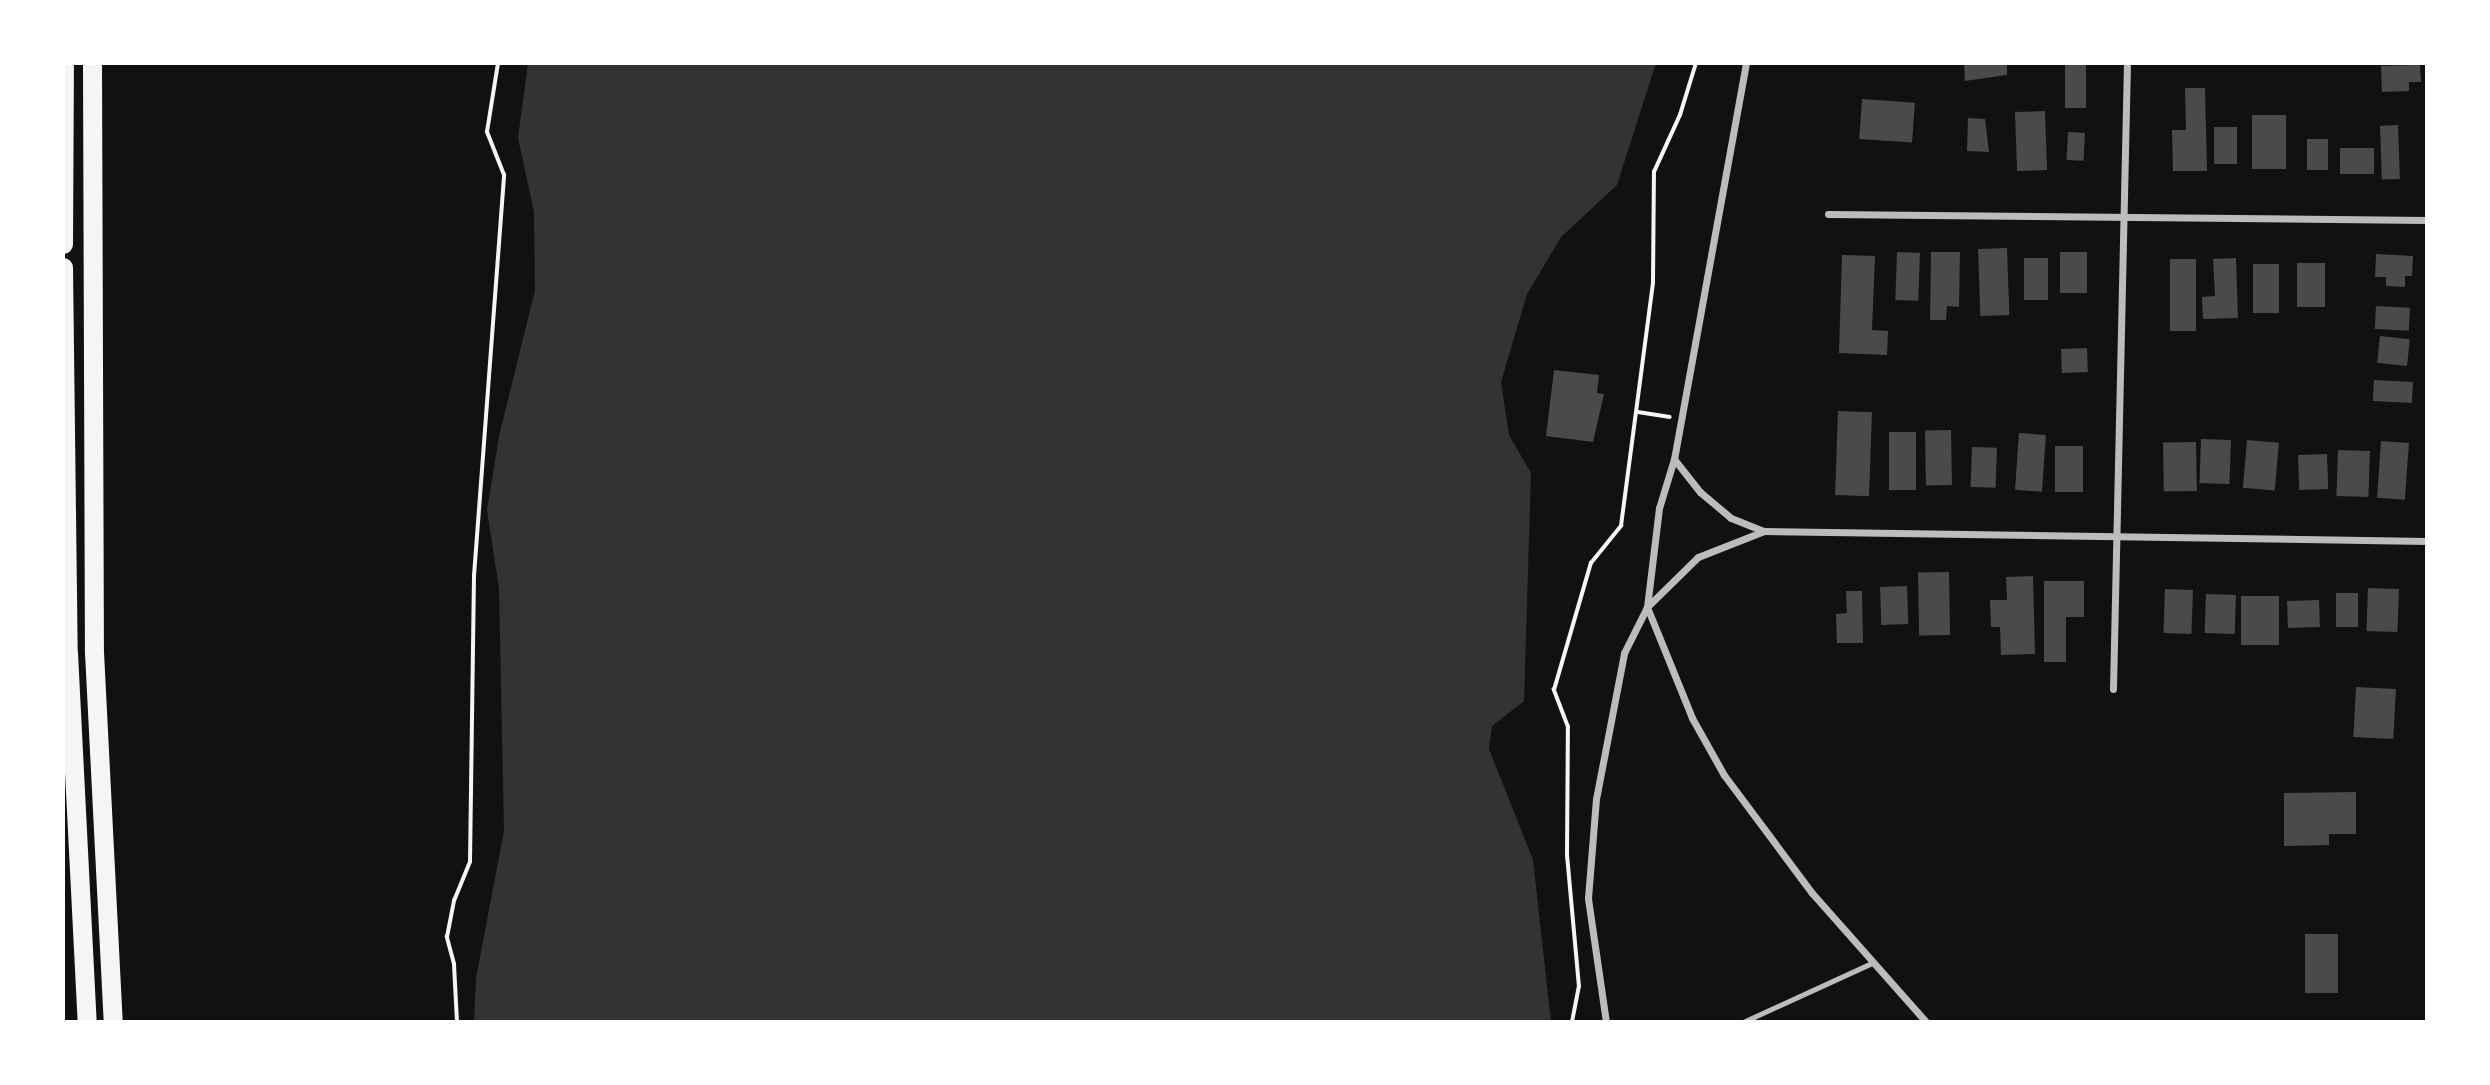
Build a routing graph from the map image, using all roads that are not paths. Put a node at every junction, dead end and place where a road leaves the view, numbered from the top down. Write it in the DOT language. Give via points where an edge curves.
graph roads {
  1 [pos="64,63"];
  2 [pos="92,63"];
  3 [pos="1746,63"];
  4 [pos="2127,63"];
  5 [pos="1828,214"];
  6 [pos="2122,215"];
  7 [pos="2427,220"];
  8 [pos="63,244"];
  9 [pos="63,267"];
  10 [pos="1674,459"];
  11 [pos="1764,531"];
  12 [pos="2115,537"];
  13 [pos="2427,541"];
  14 [pos="1647,607"];
  15 [pos="2113,689"];
  16 [pos="1872,963"];
  17 [pos="88,1022"];
  18 [pos="113,1022"];
  19 [pos="1606,1022"];
  20 [pos="1743,1022"];
  21 [pos="1926,1022"];
  1 -- 8 [label="highway"];
  2 -- 18 [label="highway" via="89,263 94,652"];
  3 -- 10 [label="street"];
  4 -- 6 [label="street"];
  5 -- 6 [label="street"];
  6 -- 7 [label="street"];
  6 -- 12 [label="street"];
  9 -- 17 [label="highway" via="68,653 76,875"];
  10 -- 11 [label="street" via="1700,492 1731,518"];
  10 -- 14 [label="street" via="1659,508"];
  11 -- 12 [label="street"];
  11 -- 14 [label="street" via="1698,557"];
  12 -- 13 [label="street"];
  12 -- 15 [label="street"];
  14 -- 16 [label="street" via="1692,718 1724,775 1771,843"];
  14 -- 19 [label="street" via="1624,653 1596,799 1588,898"];
  16 -- 20 [label="lane"];
  16 -- 21 [label="street"];
}
